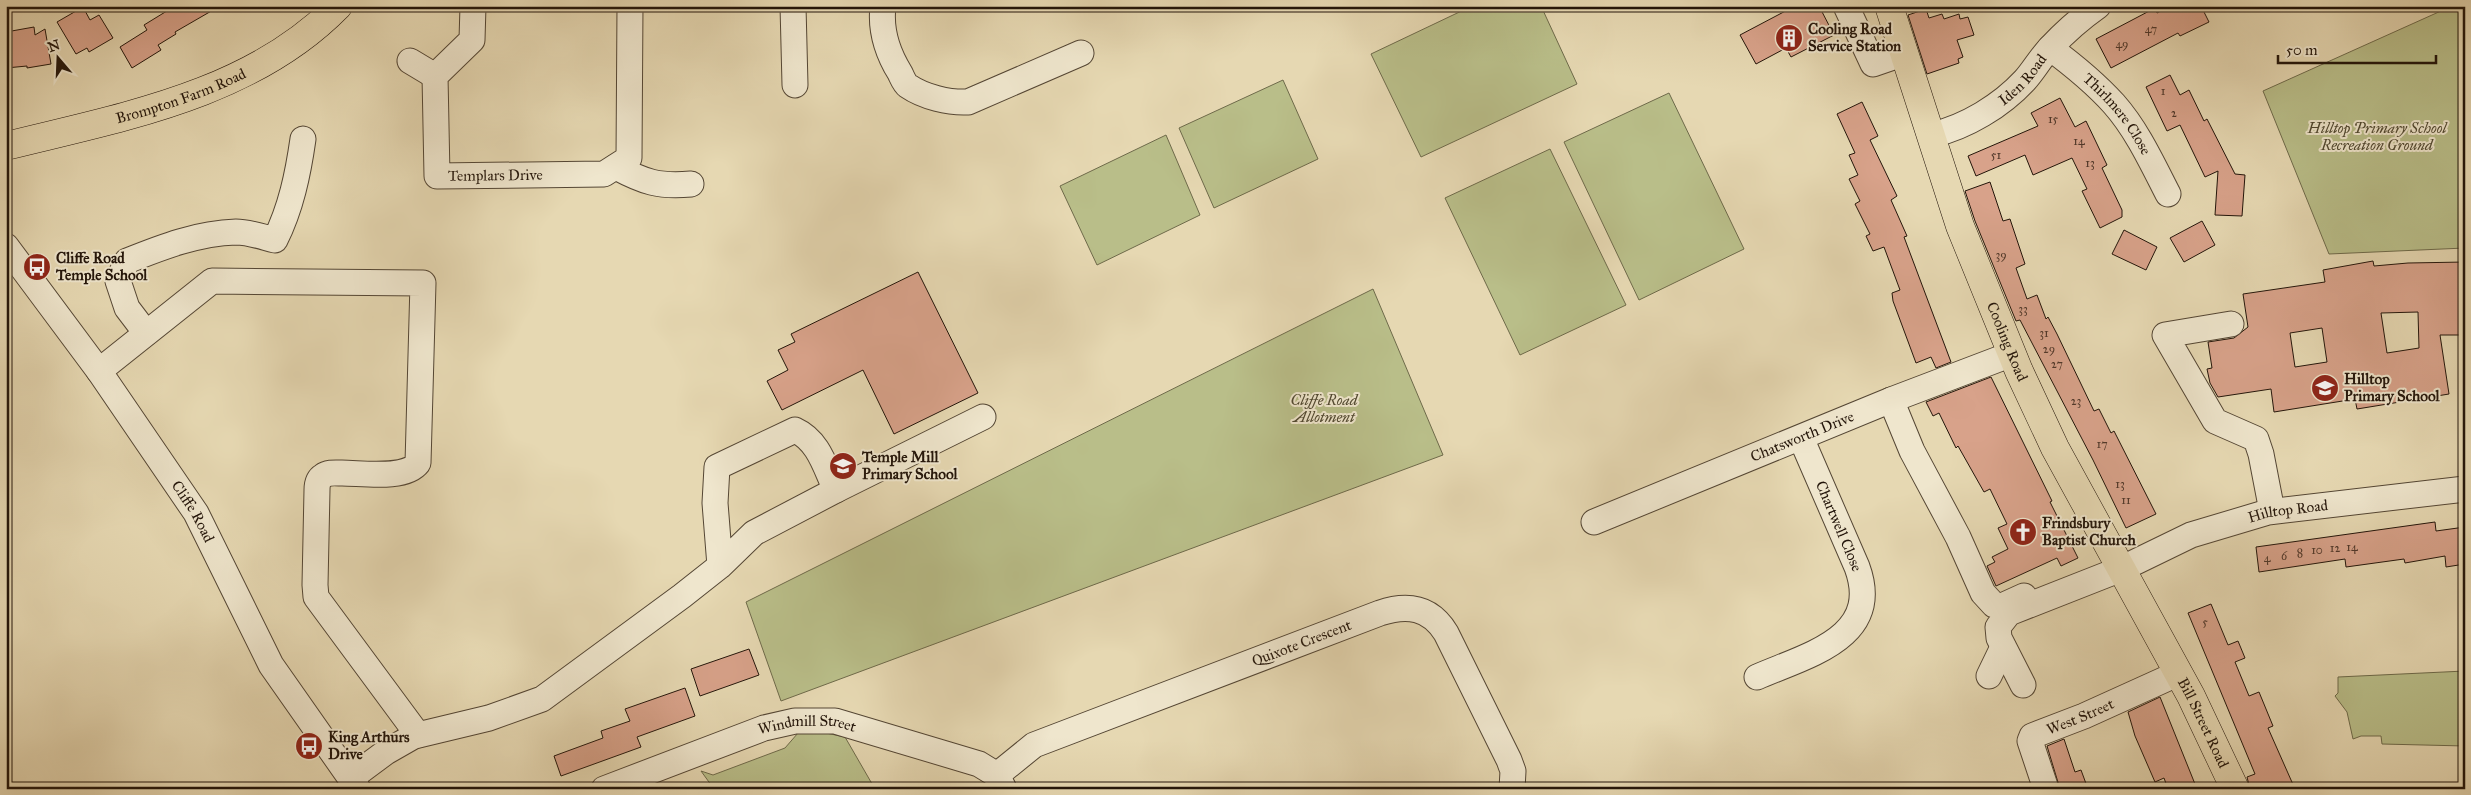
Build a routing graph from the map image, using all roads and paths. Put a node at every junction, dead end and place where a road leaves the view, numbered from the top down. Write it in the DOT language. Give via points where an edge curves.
graph roads {
  1 [pos="338,6"];
  2 [pos="474,6"];
  3 [pos="630,6"];
  4 [pos="793,6"];
  5 [pos="883,6"];
  6 [pos="1846,6"];
  7 [pos="1888,6"];
  8 [pos="2098,6"];
  9 [pos="2050,48"];
  10 [pos="1080,53"];
  11 [pos="1905,54"];
  12 [pos="410,61"];
  13 [pos="435,76"];
  14 [pos="795,85"];
  15 [pos="1932,136"];
  16 [pos="303,139"];
  17 [pos="6,146"];
  18 [pos="616,167"];
  19 [pos="691,184"];
  20 [pos="2168,194"];
  21 [pos="6,246"];
  22 [pos="2231,324"];
  23 [pos="146,333"];
  24 [pos="2012,354"];
  25 [pos="99,371"];
  26 [pos="1891,400"];
  27 [pos="983,417"];
  28 [pos="1801,438"];
  29 [pos="2465,489"];
  30 [pos="836,490"];
  31 [pos="2272,512"];
  32 [pos="1594,522"];
  33 [pos="2118,563"];
  34 [pos="720,566"];
  35 [pos="2003,647"];
  36 [pos="2175,665"];
  37 [pos="1989,676"];
  38 [pos="1757,677"];
  39 [pos="2023,684"];
  40 [pos="418,735"];
  41 [pos="1001,782"];
  42 [pos="354,784"];
  43 [pos="604,789"];
  44 [pos="1512,789"];
  45 [pos="2046,789"];
  46 [pos="2236,789"];
  1 -- 17 [label="main road, Brompton Farm Road" via="298,42 269,61 225,82 160,107"];
  2 -- 13 [label="street" via="472,40"];
  3 -- 18 [label="street" via="630,158"];
  4 -- 14 [label="street"];
  5 -- 10 [label="street" via="881,21 889,54 907,85 955,103 968,102"];
  6 -- 11 [label="street" via="1873,64"];
  7 -- 11 [label="main road, Cooling Road"];
  8 -- 9 [label="street, Iden Road"];
  9 -- 15 [label="street, Iden Road" via="2025,80 2001,102 1965,123"];
  9 -- 20 [label="street, Thirlmere Close" via="2082,72 2115,105 2140,141"];
  11 -- 15 [label="main road, Cooling Road"];
  12 -- 13 [label="street"];
  13 -- 18 [label="street, Templars Drive" via="437,176 604,174"];
  15 -- 24 [label="main road, Cooling Road" via="1960,226"];
  16 -- 23 [label="street" via="286,218 275,240 238,232 201,236 127,261 118,281 127,308"];
  18 -- 19 [label="street" via="642,182 675,186"];
  21 -- 25 [label="street, Cliffe Road"];
  22 -- 31 [label="street" via="2165,335 2215,421 2256,439"];
  23 -- 25 [label="street"];
  23 -- 40 [label="street" via="212,281 423,283 418,463 407,472 326,474 318,480 314,585 316,596"];
  24 -- 26 [label="street, Chatsworth Drive"];
  24 -- 33 [label="main road, Cooling Road" via="2044,427"];
  25 -- 42 [label="street, Cliffe Road" via="196,512 271,665"];
  26 -- 28 [label="street, Chatsworth Drive"];
  26 -- 33 [label="street" via="1912,451 1958,537 1983,594 1994,605 2002,606 2089,566"];
  27 -- 30 [label="street"];
  28 -- 32 [label="street, Chatsworth Drive"];
  28 -- 38 [label="street, Chartwell Close" via="1857,566 1862,600 1854,623 1836,641"];
  29 -- 31 [label="street, Hilltop Road"];
  30 -- 34 [label="street" via="754,533"];
  30 -- 34 [label="street" via="814,443 795,430 717,468 715,503"];
  31 -- 33 [label="street, Hilltop Road" via="2238,519"];
  33 -- 35 [label="street" via="2009,613 1998,626"];
  33 -- 36 [label="main road, Cooling Road"];
  34 -- 40 [label="street" via="542,699 488,718"];
  35 -- 37 [label="street"];
  35 -- 39 [label="street"];
  36 -- 45 [label="street, West Street" via="2084,716 2032,736 2030,741"];
  36 -- 46 [label="main road, Bill Street Road"];
  40 -- 42 [label="street" via="386,752"];
  41 -- 43 [label="street, Windmill Street" via="979,764 835,721 795,721 764,728"];
  41 -- 44 [label="street, Quixote Crescent" via="1034,745 1380,613 1412,607 1432,616 1446,633 1509,760 1513,771"];
}
